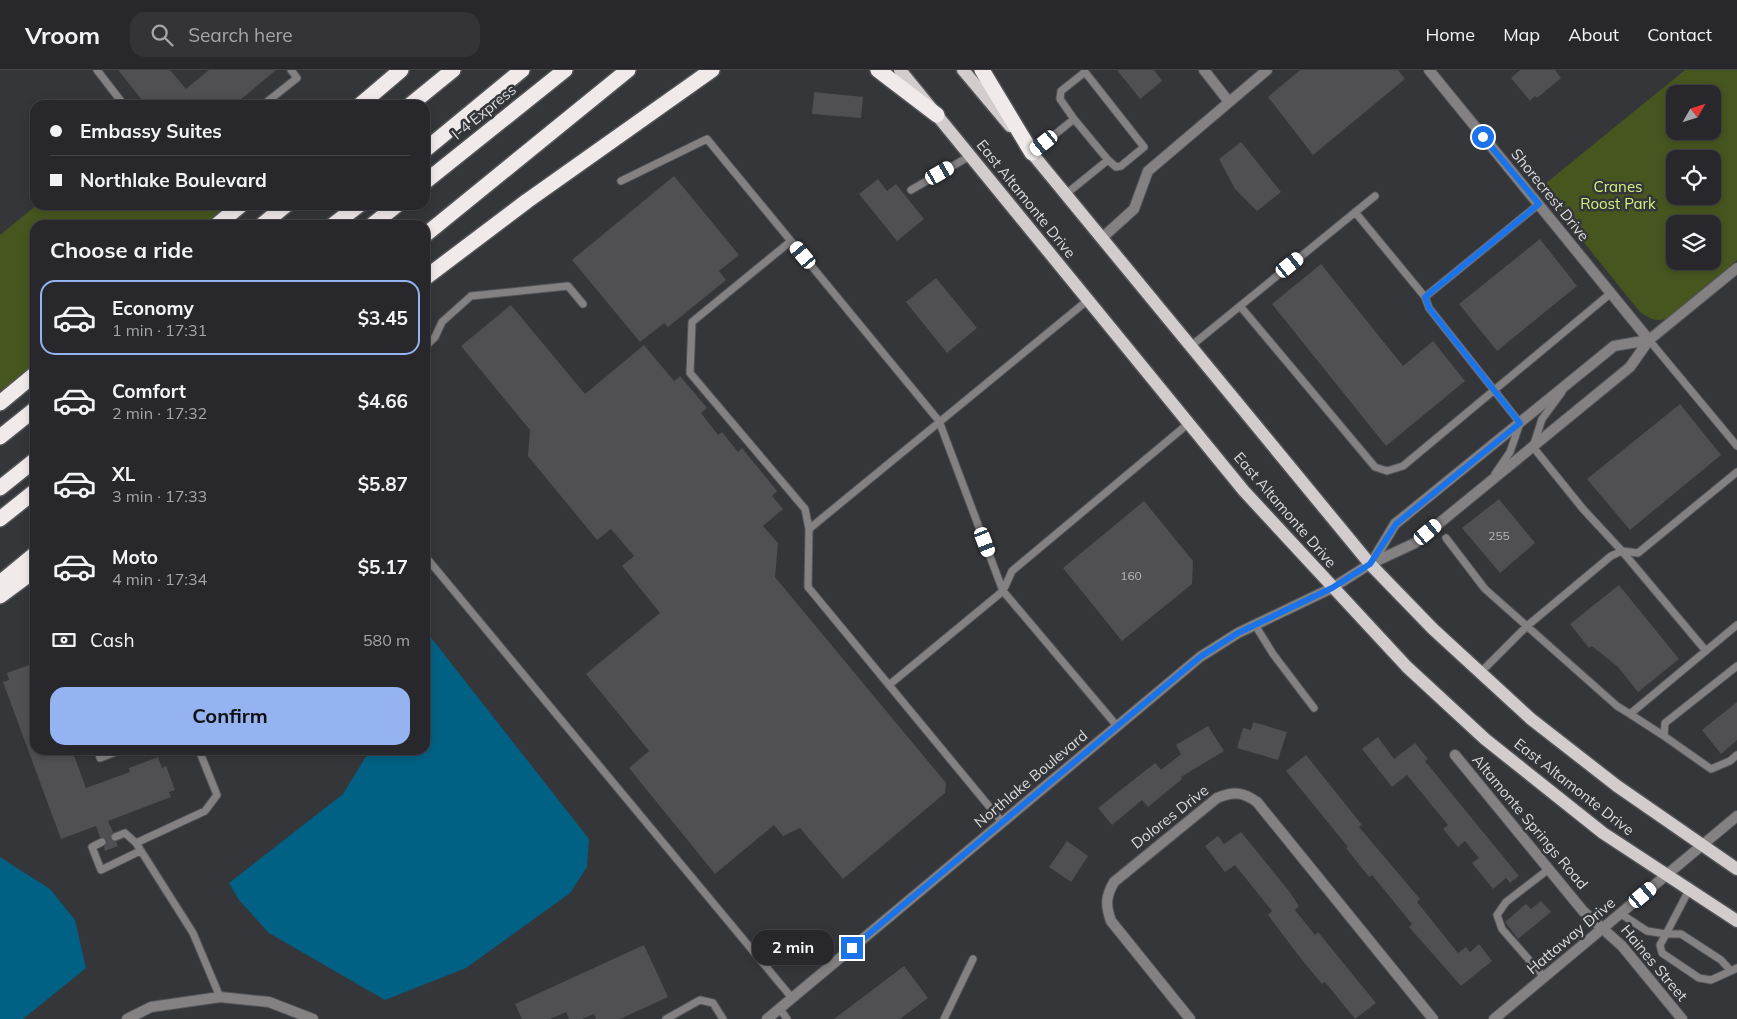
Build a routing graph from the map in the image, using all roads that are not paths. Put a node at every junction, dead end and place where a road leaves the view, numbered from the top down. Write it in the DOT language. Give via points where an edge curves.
graph roads {
  1 [pos="97,70"];
  2 [pos="290,70"];
  3 [pos="400,70"];
  4 [pos="453,70"];
  5 [pos="522,70"];
  6 [pos="565,70"];
  7 [pos="628,70"];
  8 [pos="712,70"];
  9 [pos="878,70"];
  10 [pos="900,70"];
  11 [pos="963,70"];
  12 [pos="982,70"];
  13 [pos="1204,70"];
  14 [pos="1267,70"];
  15 [pos="1429,70"];
  16 [pos="120,100"];
  17 [pos="269,100"];
  18 [pos="366,100"];
  19 [pos="416,100"];
  20 [pos="1229,102"];
  21 [pos="937,115"];
  22 [pos="1074,119"];
  23 [pos="430,146"];
  24 [pos="1032,153"];
  25 [pos="970,156"];
  26 [pos="1108,160"];
  27 [pos="430,178"];
  28 [pos="621,180"];
  29 [pos="911,190"];
  30 [pos="1066,194"];
  31 [pos="1375,196"];
  32 [pos="1539,204"];
  33 [pos="236,210"];
  34 [pos="280,210"];
  35 [pos="352,210"];
  36 [pos="391,210"];
  37 [pos="1355,212"];
  38 [pos="223,220"];
  39 [pos="268,220"];
  40 [pos="340,220"];
  41 [pos="378,220"];
  42 [pos="430,232"];
  43 [pos="1102,238"];
  44 [pos="791,241"];
  45 [pos="1737,268"];
  46 [pos="430,274"];
  47 [pos="1611,293"];
  48 [pos="1425,297"];
  49 [pos="1088,300"];
  50 [pos="583,304"];
  51 [pos="1240,306"];
  52 [pos="1649,340"];
  53 [pos="430,342"];
  54 [pos="1191,346"];
  55 [pos="30,378"];
  56 [pos="1568,384"];
  57 [pos="1494,390"];
  58 [pos="0,404"];
  59 [pos="30,413"];
  60 [pos="939,421"];
  61 [pos="1189,423"];
  62 [pos="1520,423"];
  63 [pos="0,437"];
  64 [pos="1737,446"];
  65 [pos="1533,447"];
  66 [pos="30,464"];
  67 [pos="1737,472"];
  68 [pos="1491,480"];
  69 [pos="0,488"];
  70 [pos="30,495"];
  71 [pos="0,519"];
  72 [pos="808,529"];
  73 [pos="1446,538"];
  74 [pos="1622,551"];
  75 [pos="30,558"];
  76 [pos="430,562"];
  77 [pos="1370,564"];
  78 [pos="30,574"];
  79 [pos="0,583"];
  80 [pos="1332,588"];
  81 [pos="1004,591"];
  82 [pos="0,596"];
  83 [pos="1255,625"];
  84 [pos="1737,625"];
  85 [pos="1527,626"];
  86 [pos="1706,651"];
  87 [pos="1737,666"];
  88 [pos="1481,672"];
  89 [pos="889,685"];
  90 [pos="1314,708"];
  91 [pos="1630,714"];
  92 [pos="1117,726"];
  93 [pos="1664,736"];
  94 [pos="201,755"];
  95 [pos="1455,755"];
  96 [pos="1737,756"];
  97 [pos="1737,816"];
  98 [pos="1002,822"];
  99 [pos="114,837"];
  100 [pos="102,842"];
  101 [pos="136,843"];
  102 [pos="1702,845"];
  103 [pos="140,851"];
  104 [pos="1549,869"];
  105 [pos="1737,869"];
  106 [pos="1666,876"];
  107 [pos="1689,890"];
  108 [pos="1621,914"];
  109 [pos="1737,921"];
  110 [pos="1604,928"];
  111 [pos="1666,934"];
  112 [pos="973,958"];
  113 [pos="1734,969"];
  114 [pos="1544,977"];
  115 [pos="220,997"];
  116 [pos="792,998"];
  117 [pos="780,1009"];
  118 [pos="127,1019"];
  119 [pos="313,1019"];
  120 [pos="666,1019"];
  121 [pos="723,1019"];
  122 [pos="767,1019"];
  123 [pos="787,1019"];
  124 [pos="944,1019"];
  125 [pos="1190,1019"];
  126 [pos="1433,1019"];
  127 [pos="1494,1019"];
  128 [pos="1682,1019"];
  1 -- 16 [label="lane"];
  2 -- 17 [label="lane" via="297,78"];
  3 -- 18 [label="highway"];
  4 -- 19 [label="highway"];
  5 -- 23 [label="highway, I-4 Express"];
  6 -- 27 [label="highway, I-4 Express"];
  7 -- 42 [label="highway"];
  8 -- 46 [label="highway"];
  9 -- 21 [label="highway"];
  10 -- 21 [label="main road, East Altamonte Drive"];
  11 -- 24 [label="main road, East Altamonte Drive"];
  12 -- 24 [label="highway"];
  13 -- 20 [label="street"];
  14 -- 20 [label="street"];
  15 -- 32 [label="street, Shorecrest Drive"];
  20 -- 43 [label="street" via="1148,171 1134,209"];
  21 -- 25 [label="main road, East Altamonte Drive"];
  22 -- 24 [label="lane"];
  22 -- 26 [label="lane"];
  22 -- 26 [label="lane" via="1060,99 1061,91 1084,72 1144,147 1121,166 1116,167"];
  24 -- 30 [label="main road, East Altamonte Drive"];
  25 -- 29 [label="lane"];
  25 -- 49 [label="main road, East Altamonte Drive"];
  26 -- 30 [label="lane"];
  28 -- 44 [label="lane" via="707,139"];
  30 -- 43 [label="main road, East Altamonte Drive"];
  31 -- 37 [label="lane"];
  32 -- 47 [label="street, Shorecrest Drive"];
  32 -- 48 [label="lane"];
  33 -- 38 [label="highway"];
  34 -- 39 [label="highway"];
  35 -- 40 [label="highway"];
  36 -- 41 [label="highway"];
  37 -- 48 [label="lane"];
  37 -- 51 [label="lane"];
  43 -- 54 [label="main road, East Altamonte Drive"];
  44 -- 60 [label="lane"];
  44 -- 72 [label="lane" via="692,322 690,373 805,509"];
  45 -- 52 [label="street"];
  47 -- 52 [label="street, Shorecrest Drive"];
  47 -- 57 [label="lane"];
  48 -- 57 [label="lane" via="1429,308"];
  49 -- 60 [label="lane"];
  49 -- 61 [label="main road, East Altamonte Drive"];
  50 -- 53 [label="lane" via="568,286 471,296 442,322"];
  51 -- 54 [label="lane"];
  51 -- 57 [label="lane" via="1374,467 1387,471 1403,466"];
  52 -- 56 [label="street" via="1614,346"];
  52 -- 64 [label="lane"];
  52 -- 65 [label="street, Northlake Boulevard" via="1630,367"];
  54 -- 77 [label="main road, East Altamonte Drive"];
  55 -- 58 [label="highway"];
  56 -- 62 [label="street"];
  56 -- 65 [label="lane" via="1542,419"];
  57 -- 62 [label="lane"];
  59 -- 63 [label="highway"];
  60 -- 72 [label="lane"];
  60 -- 81 [label="lane"];
  61 -- 80 [label="main road, East Altamonte Drive" via="1244,491"];
  61 -- 81 [label="lane" via="1012,572"];
  62 -- 68 [label="lane" via="1510,452"];
  62 -- 77 [label="street" via="1396,524"];
  65 -- 68 [label="street, Northlake Boulevard"];
  65 -- 74 [label="lane"];
  66 -- 69 [label="highway"];
  67 -- 74 [label="lane" via="1638,552"];
  68 -- 77 [label="street, Northlake Boulevard" via="1415,543"];
  70 -- 71 [label="highway"];
  72 -- 89 [label="lane" via="808,587"];
  73 -- 85 [label="lane" via="1485,589"];
  74 -- 85 [label="lane" via="1608,558"];
  74 -- 86 [label="lane"];
  75 -- 79 [label="highway"];
  76 -- 116 [label="lane"];
  77 -- 80 [label="street, Northlake Boulevard"];
  77 -- 88 [label="main road, East Altamonte Drive" via="1433,629"];
  78 -- 82 [label="highway"];
  80 -- 83 [label="street, Northlake Boulevard"];
  80 -- 106 [label="main road, East Altamonte Drive" via="1407,667 1485,739 1603,833"];
  81 -- 89 [label="lane"];
  81 -- 92 [label="lane"];
  83 -- 90 [label="lane"];
  83 -- 92 [label="street, Northlake Boulevard" via="1200,657"];
  84 -- 86 [label="lane"];
  85 -- 88 [label="lane"];
  85 -- 91 [label="lane"];
  86 -- 91 [label="lane"];
  87 -- 93 [label="lane" via="1665,723"];
  88 -- 102 [label="main road, East Altamonte Drive" via="1532,719 1610,780"];
  89 -- 98 [label="lane"];
  91 -- 93 [label="lane"];
  92 -- 98 [label="street, Northlake Boulevard"];
  93 -- 96 [label="lane" via="1711,769"];
  94 -- 101 [label="lane" via="217,795 205,811"];
  95 -- 104 [label="street, Altamonte Springs Road"];
  97 -- 102 [label="street, Hattaway Drive"];
  98 -- 116 [label="street, Northlake Boulevard"];
  99 -- 101 [label="lane" via="125,832"];
  100 -- 103 [label="lane" via="92,847 101,870"];
  101 -- 103 [label="lane"];
  102 -- 105 [label="main road, East Altamonte Drive"];
  102 -- 106 [label="street, Hattaway Drive"];
  103 -- 115 [label="lane" via="193,933"];
  104 -- 110 [label="street, Altamonte Springs Road" via="1583,911"];
  104 -- 114 [label="lane" via="1506,902 1497,915 1502,929"];
  106 -- 107 [label="main road, East Altamonte Drive"];
  106 -- 108 [label="street, Hattaway Drive"];
  107 -- 109 [label="main road, East Altamonte Drive"];
  107 -- 111 [label="lane"];
  108 -- 110 [label="street, Hattaway Drive"];
  108 -- 111 [label="lane" via="1647,931"];
  110 -- 114 [label="street, Hattaway Drive"];
  110 -- 128 [label="street, Haines Street"];
  111 -- 113 [label="lane" via="1681,934"];
  111 -- 113 [label="lane" via="1660,945 1662,954 1699,978 1711,980"];
  112 -- 124 [label="lane"];
  114 -- 127 [label="street, Hattaway Drive"];
  115 -- 118 [label="street" via="151,1007"];
  115 -- 119 [label="street" via="269,1002"];
  116 -- 117 [label="street, Northlake Boulevard"];
  117 -- 122 [label="street, Northlake Boulevard"];
  117 -- 123 [label="lane"];
  120 -- 121 [label="lane" via="700,1000 713,1003"];
  125 -- 126 [label="street, Dolores Drive" via="1111,921 1106,908 1108,894 1114,882 1217,798 1230,792 1245,794 1257,802"];
}
